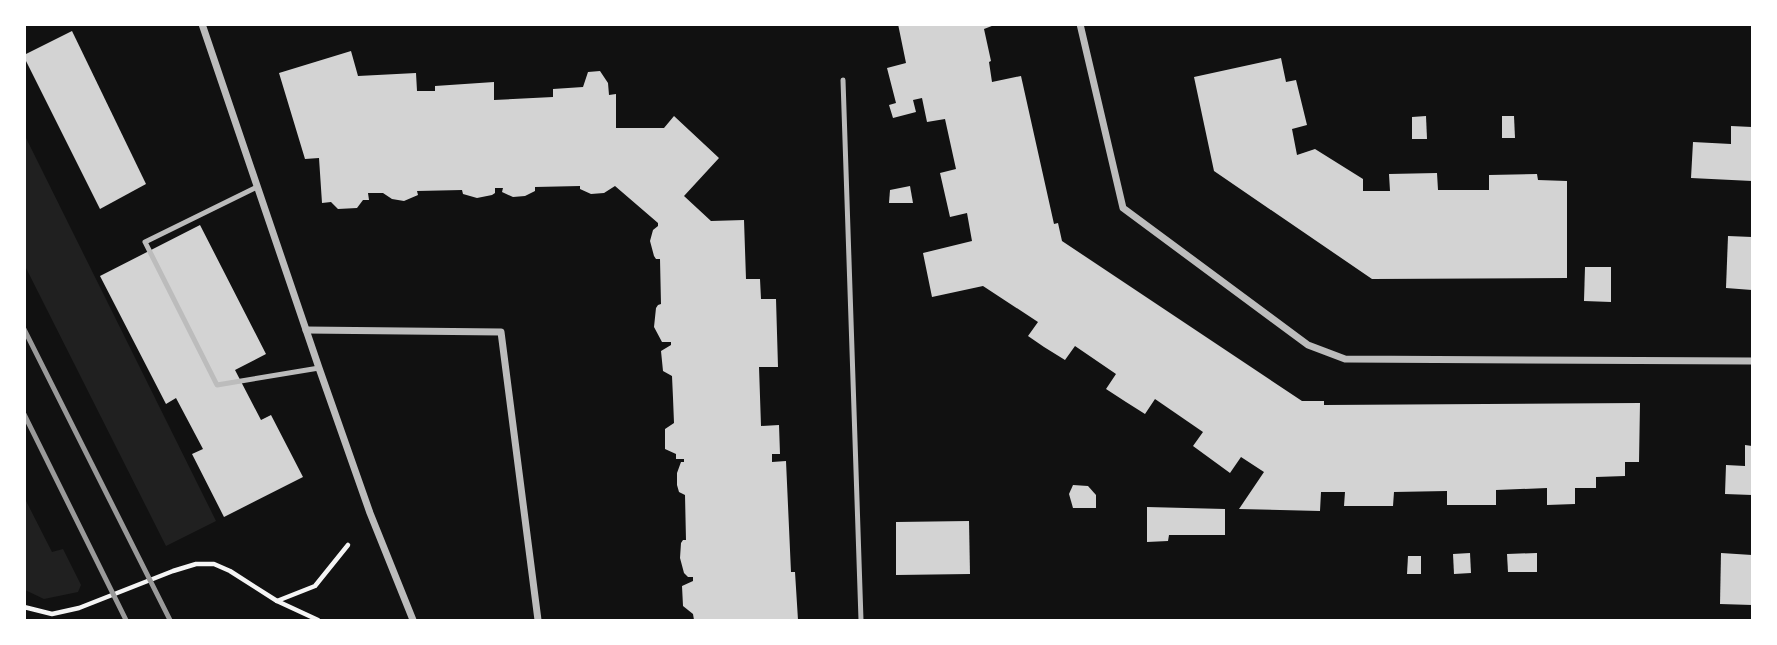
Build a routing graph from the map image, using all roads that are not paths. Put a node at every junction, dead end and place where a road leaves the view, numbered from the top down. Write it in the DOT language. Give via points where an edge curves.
graph roads {
  1 [pos="202,24"];
  2 [pos="1080,25"];
  3 [pos="843,80"];
  4 [pos="257,187"];
  5 [pos="306,330"];
  6 [pos="1752,361"];
  7 [pos="319,368"];
  8 [pos="413,621"];
  9 [pos="538,621"];
  10 [pos="861,621"];
  1 -- 4 [label="street"];
  2 -- 6 [label="street" via="1123,208 1308,345 1345,359"];
  3 -- 10 [label="lane"];
  4 -- 5 [label="street"];
  4 -- 7 [label="lane" via="145,242 217,385"];
  5 -- 7 [label="street"];
  5 -- 9 [label="street" via="501,332"];
  7 -- 8 [label="street"];
}
